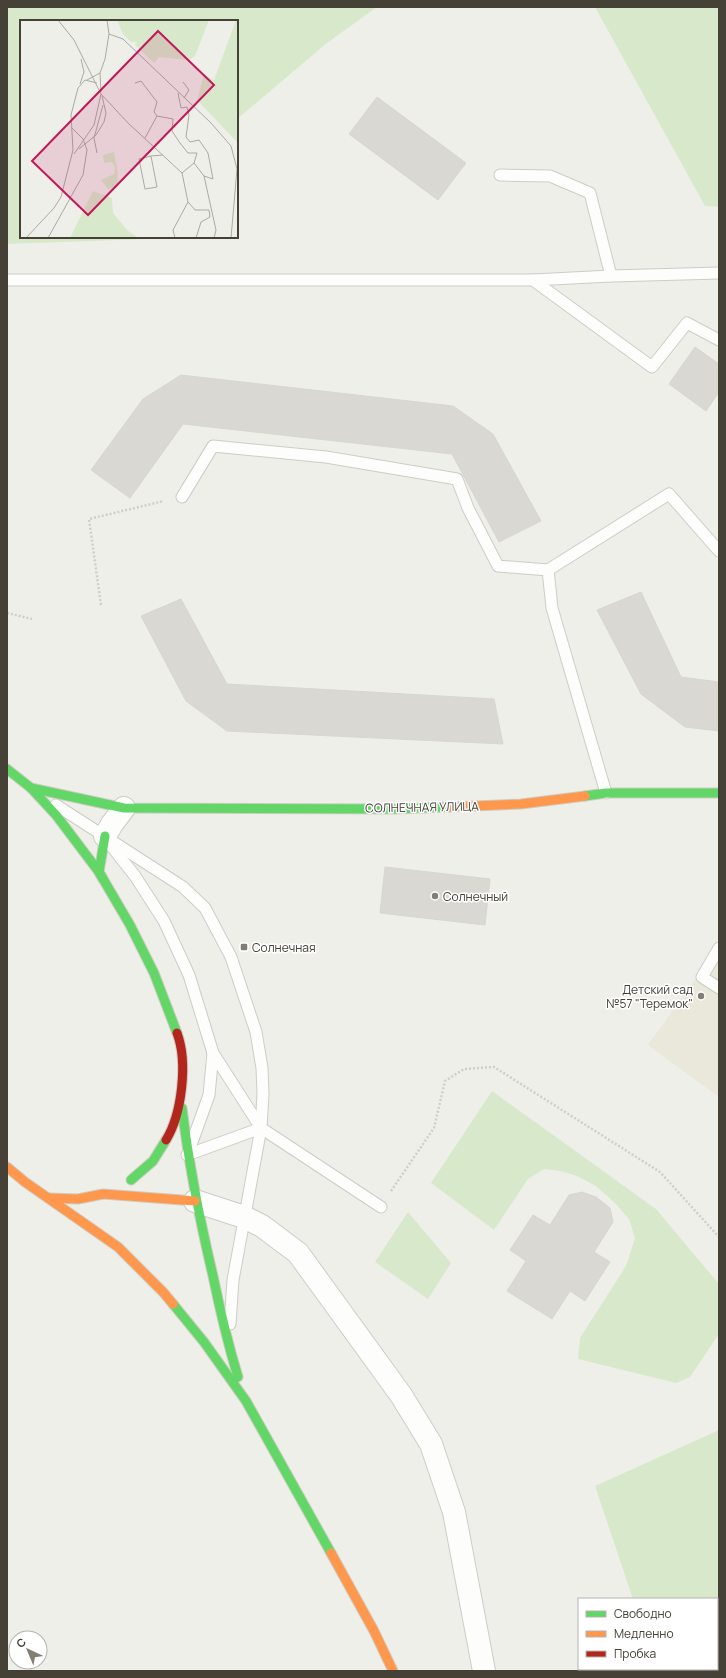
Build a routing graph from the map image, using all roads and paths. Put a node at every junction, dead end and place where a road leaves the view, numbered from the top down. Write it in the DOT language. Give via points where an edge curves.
graph roads {
  1 [pos="500,175"];
  2 [pos="719,273"];
  3 [pos="611,276"];
  4 [pos="7,280"];
  5 [pos="533,280"];
  6 [pos="719,340"];
  7 [pos="182,497"];
  8 [pos="719,551"];
  9 [pos="548,570"];
  10 [pos="101,605"];
  11 [pos="7,614"];
  12 [pos="32,619"];
  13 [pos="8,770"];
  14 [pos="31,788"];
  15 [pos="606,793"];
  16 [pos="719,793"];
  17 [pos="124,808"];
  18 [pos="105,836"];
  19 [pos="99,872"];
  20 [pos="719,948"];
  21 [pos="719,988"];
  22 [pos="213,1053"];
  23 [pos="181,1096"];
  24 [pos="260,1128"];
  25 [pos="184,1156"];
  26 [pos="159,1167"];
  27 [pos="7,1168"];
  28 [pos="124,1183"];
  29 [pos="103,1194"];
  30 [pos="49,1198"];
  31 [pos="195,1201"];
  32 [pos="381,1207"];
  33 [pos="244,1217"];
  34 [pos="719,1237"];
  35 [pos="228,1348"];
  36 [pos="246,1401"];
  37 [pos="393,1671"];
  38 [pos="484,1671"];
  1 -- 3 [label="lane" via="550,176 590,193"];
  2 -- 3 [label="lane"];
  3 -- 5 [label="lane"];
  4 -- 5 [label="lane"];
  5 -- 6 [label="lane" via="652,367 687,323"];
  7 -- 9 [label="lane" via="213,446 326,457 457,479 468,508 498,566"];
  7 -- 10 [label="path" via="89,519"];
  8 -- 9 [label="lane" via="669,494"];
  9 -- 15 [label="lane" via="552,608"];
  11 -- 12 [label="path"];
  13 -- 14 [label="main road"];
  14 -- 17 [label="main road, СОЛНЕЧНАЯ УЛИЦА"];
  14 -- 18 [label="lane"];
  14 -- 19 [label="main road" via="56,815"];
  15 -- 16 [label="main road, СОЛНЕЧНАЯ УЛИЦА"];
  15 -- 17 [label="main road, СОЛНЕЧНАЯ УЛИЦА" via="521,804 394,810"];
  17 -- 18 [label="street"];
  18 -- 19 [label="main road"];
  18 -- 22 [label="lane" via="164,921 190,975"];
  18 -- 24 [label="lane" via="183,887 205,908 231,957 256,1032 264,1094"];
  19 -- 23 [label="main road" via="154,973 178,1036 183,1069"];
  20 -- 21 [label="lane" via="702,977"];
  22 -- 24 [label="lane"];
  22 -- 25 [label="lane" via="209,1095"];
  23 -- 25 [label="main road"];
  23 -- 28 [label="main road" via="172,1132 153,1161"];
  24 -- 25 [label="lane"];
  24 -- 32 [label="lane"];
  24 -- 33 [label="lane"];
  25 -- 31 [label="main road"];
  26 -- 28 [label="main road"];
  27 -- 30 [label="main road"];
  28 -- 29 [label="main road"];
  29 -- 30 [label="main road" via="78,1199"];
  29 -- 31 [label="main road"];
  30 -- 36 [label="main road" via="118,1247 163,1292 204,1342"];
  31 -- 33 [label="street"];
  31 -- 35 [label="main road"];
  32 -- 34 [label="path" via="434,1128 446,1081 464,1069 494,1067 660,1172"];
  33 -- 35 [label="lane" via="233,1280"];
  33 -- 38 [label="street" via="262,1226 298,1253 400,1395 431,1444 454,1512"];
  35 -- 36 [label="main road"];
  36 -- 37 [label="main road" via="374,1630"];
}
